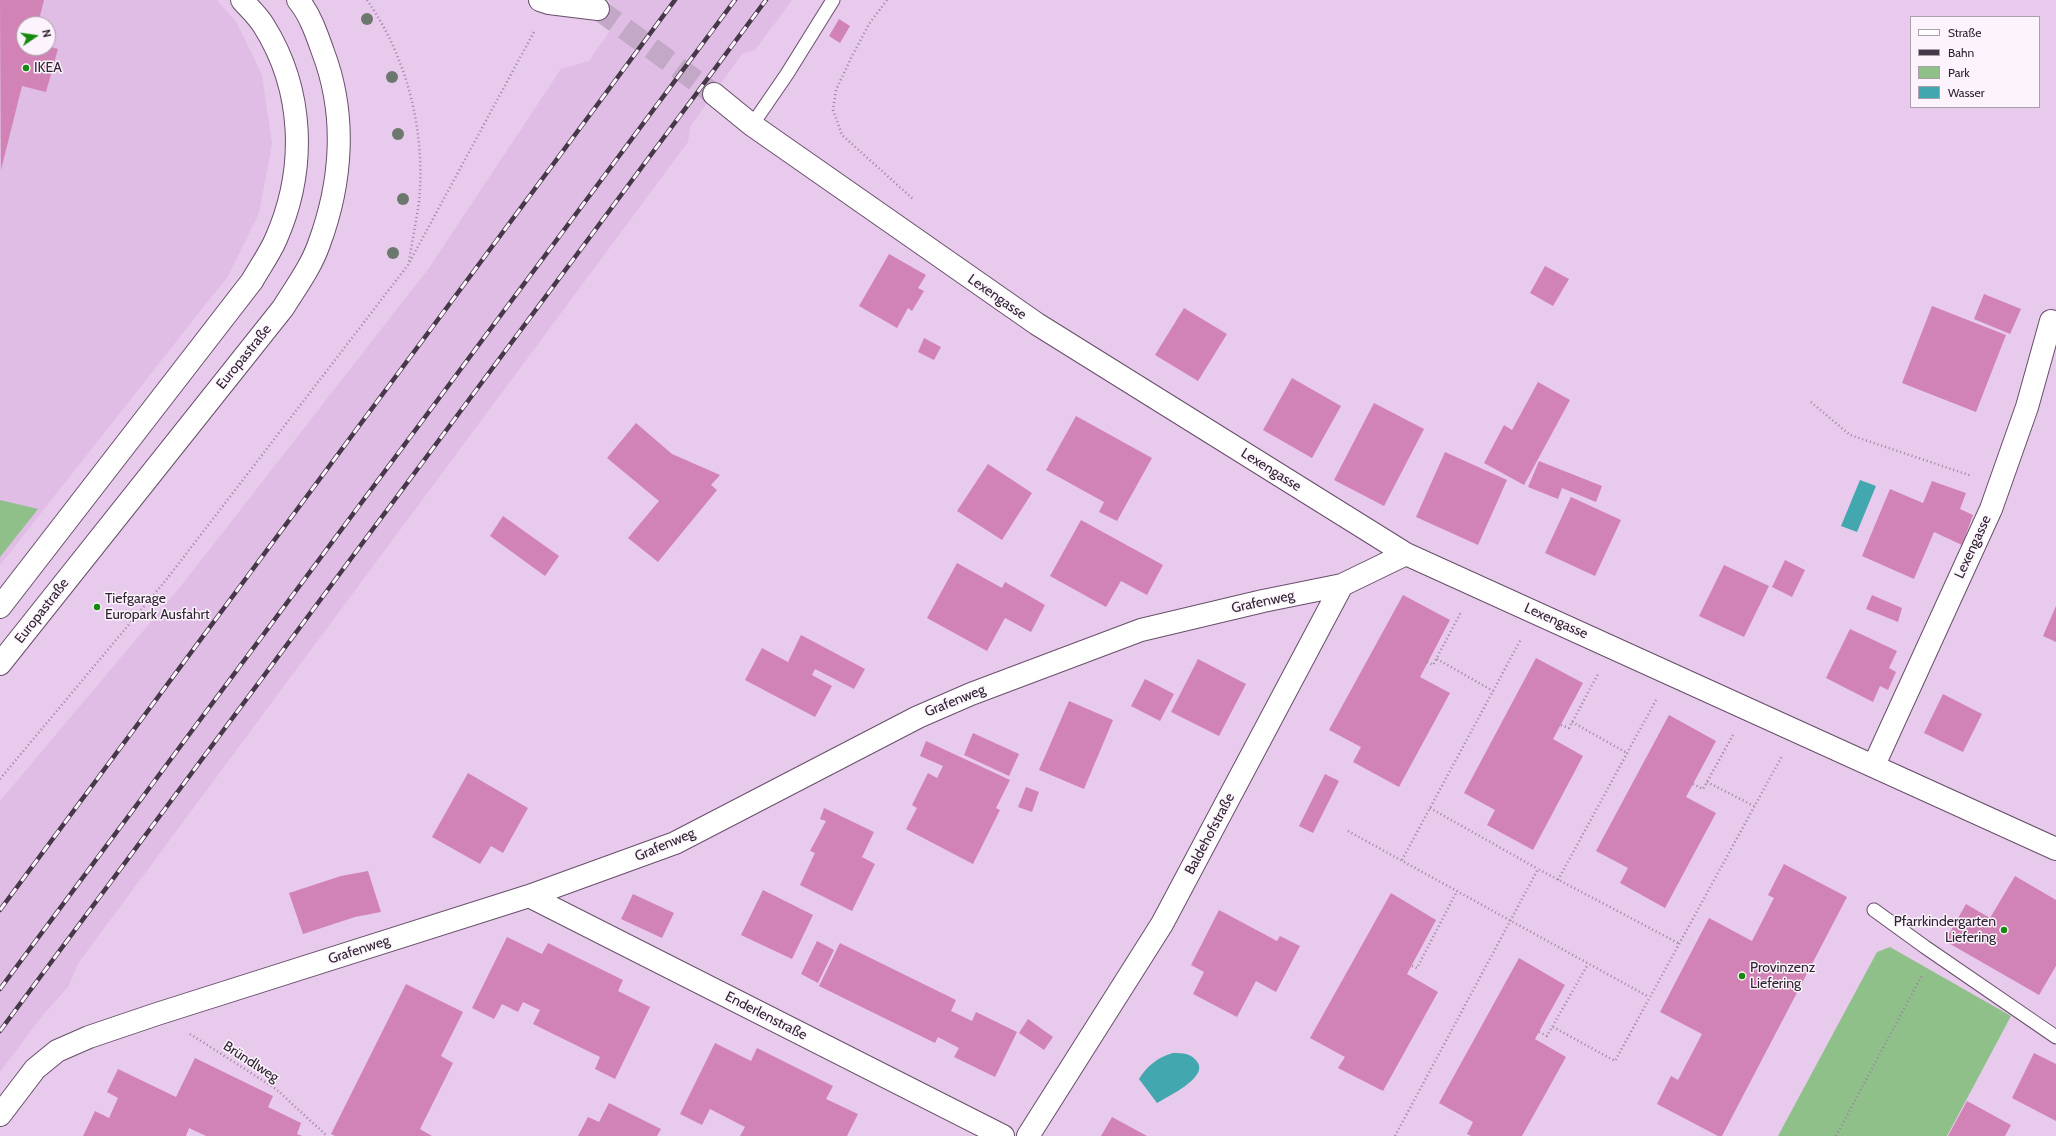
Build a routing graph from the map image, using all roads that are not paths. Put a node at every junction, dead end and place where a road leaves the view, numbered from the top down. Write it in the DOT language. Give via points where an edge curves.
graph roads {
  1 [pos="242,0"];
  2 [pos="833,0"];
  3 [pos="300,1"];
  4 [pos="547,1"];
  5 [pos="598,9"];
  6 [pos="714,94"];
  7 [pos="752,125"];
  8 [pos="2051,322"];
  9 [pos="1406,554"];
  10 [pos="1342,586"];
  11 [pos="0,607"];
  12 [pos="0,664"];
  13 [pos="1874,765"];
  14 [pos="2056,849"];
  15 [pos="529,896"];
  16 [pos="1874,910"];
  17 [pos="2056,1037"];
  18 [pos="0,1115"];
  19 [pos="1003,1136"];
  20 [pos="1028,1136"];
  1 -- 11 [label="street" via="264,25 284,64 295,103 298,143 292,190 276,239 252,281"];
  2 -- 7 [label="lane"];
  3 -- 12 [label="street, Europastraße" via="328,65 336,98 340,135 333,199 319,245 306,273 284,308"];
  4 -- 5 [label="street"];
  6 -- 7 [label="street, Lexengasse"];
  7 -- 9 [label="street, Lexengasse" via="1037,324"];
  8 -- 13 [label="street, Lexengasse" via="2027,407 1991,509"];
  9 -- 10 [label="street"];
  9 -- 13 [label="street, Lexengasse"];
  10 -- 15 [label="street, Grafenweg" via="1263,601 1141,630 971,694 918,717 675,844"];
  10 -- 20 [label="street, Baldehofstraße" via="1162,924"];
  13 -- 14 [label="street, Lexengasse"];
  15 -- 18 [label="street, Grafenweg" via="89,1037 56,1051 34,1069"];
  15 -- 19 [label="street, Enderlenstraße"];
  16 -- 17 [label="lane"];
}
